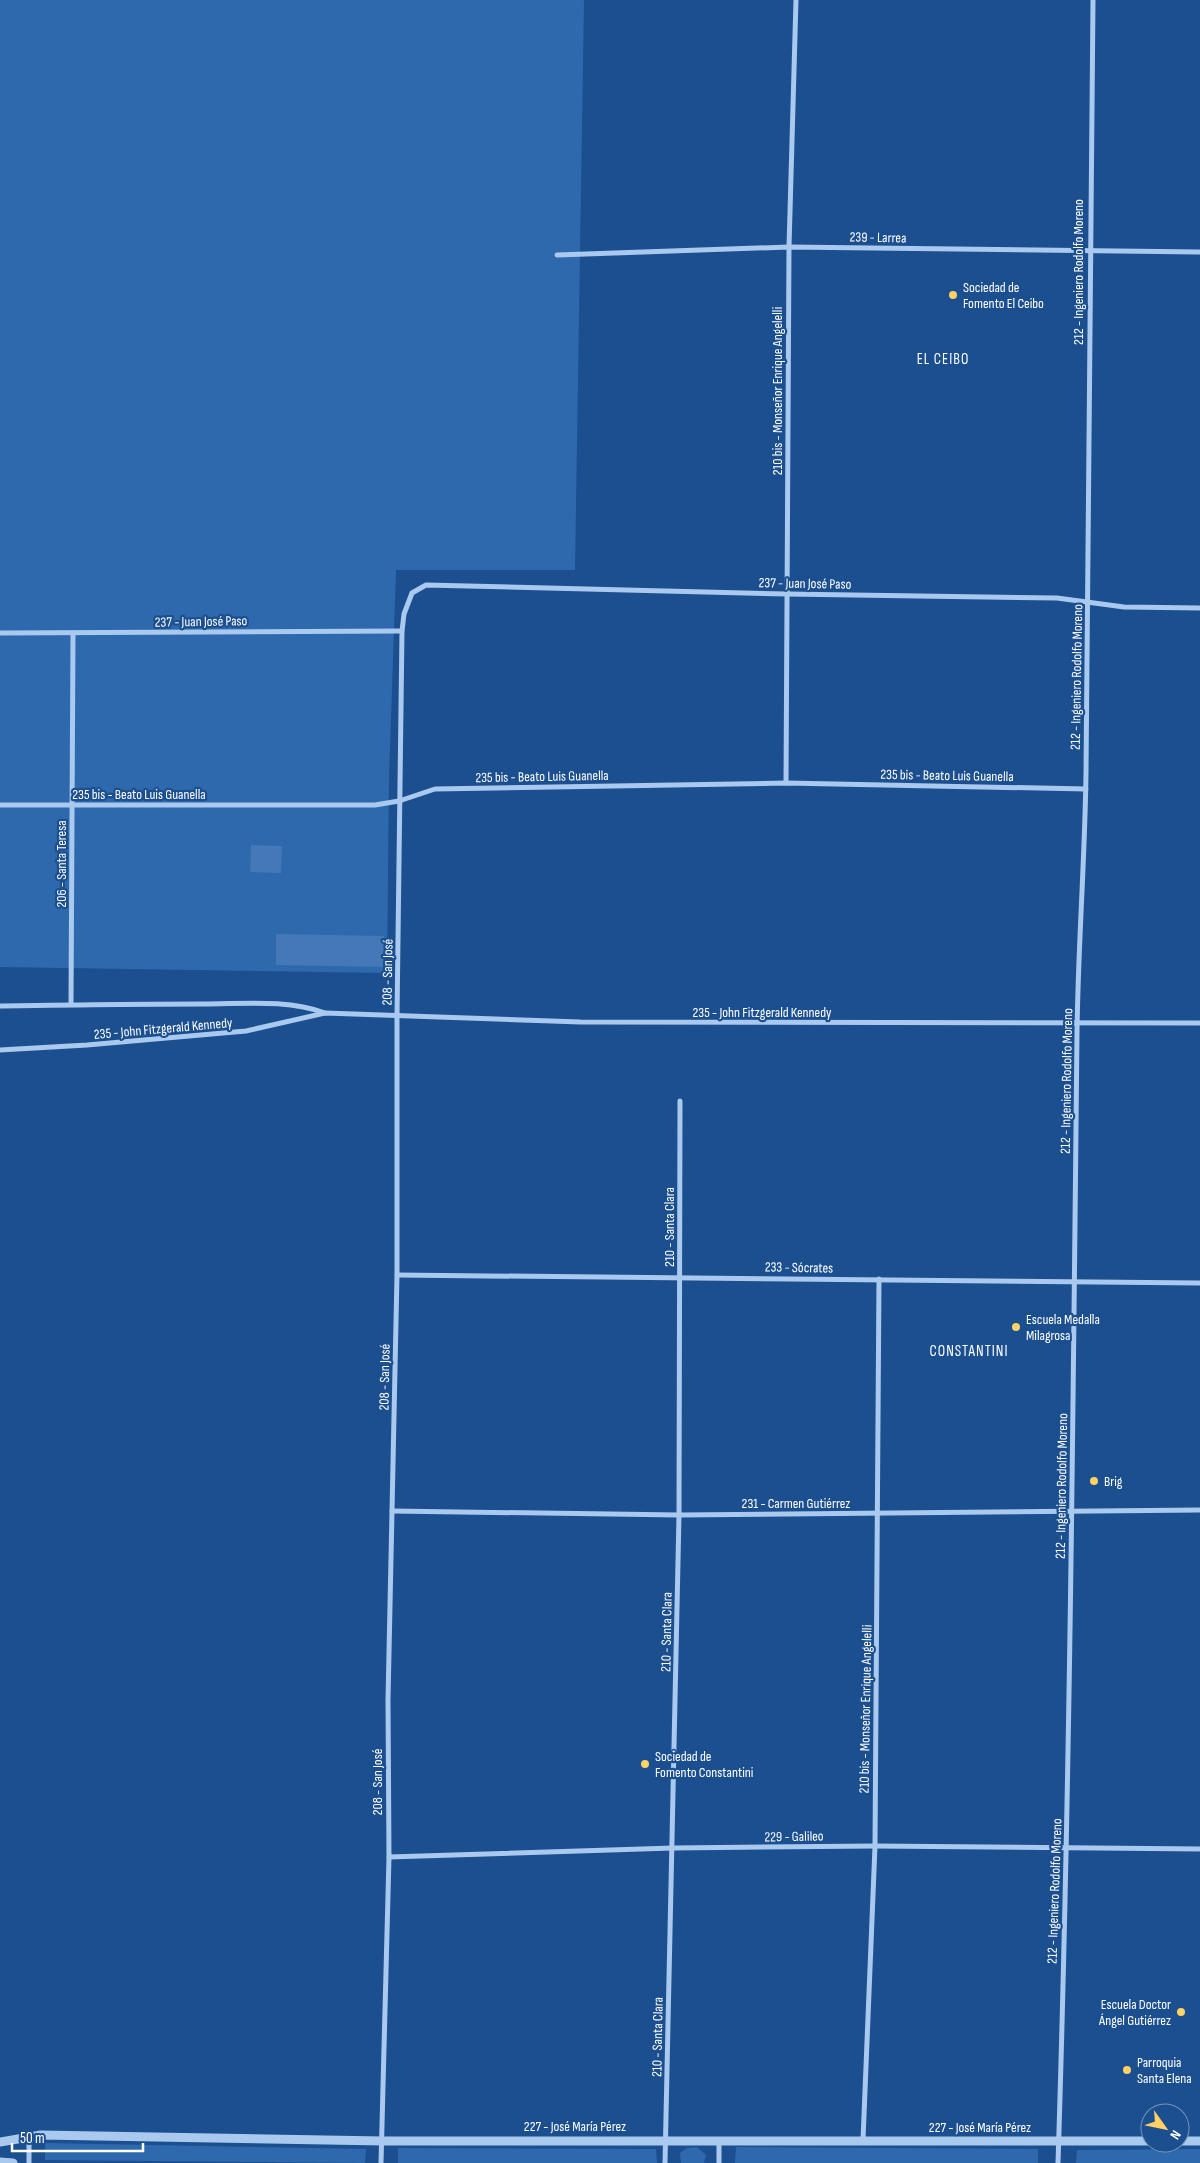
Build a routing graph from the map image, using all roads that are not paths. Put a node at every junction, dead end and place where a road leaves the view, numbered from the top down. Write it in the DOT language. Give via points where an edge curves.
graph roads {
  1 [pos="796,0"];
  2 [pos="1093,0"];
  3 [pos="789,247"];
  4 [pos="1089,250"];
  5 [pos="1200,252"];
  6 [pos="557,255"];
  7 [pos="412,592"];
  8 [pos="787,594"];
  9 [pos="1088,603"];
  10 [pos="1200,608"];
  11 [pos="402,631"];
  12 [pos="0,633"];
  13 [pos="73,634"];
  14 [pos="786,783"];
  15 [pos="1086,789"];
  16 [pos="400,801"];
  17 [pos="0,805"];
  18 [pos="72,805"];
  19 [pos="72,1004"];
  20 [pos="0,1006"];
  21 [pos="325,1013"];
  22 [pos="398,1016"];
  23 [pos="1200,1023"];
  24 [pos="1077,1024"];
  25 [pos="0,1050"];
  26 [pos="680,1101"];
  27 [pos="398,1275"];
  28 [pos="680,1276"];
  29 [pos="878,1279"];
  30 [pos="1075,1281"];
  31 [pos="1200,1283"];
  32 [pos="1200,1510"];
  33 [pos="392,1511"];
  34 [pos="1072,1511"];
  35 [pos="679,1514"];
  36 [pos="878,1514"];
  37 [pos="874,1846"];
  38 [pos="673,1848"];
  39 [pos="1067,1848"];
  40 [pos="1200,1849"];
  41 [pos="389,1857"];
  42 [pos="29,2137"];
  43 [pos="666,2139"];
  44 [pos="719,2140"];
  45 [pos="863,2140"];
  46 [pos="383,2141"];
  47 [pos="1058,2141"];
  48 [pos="1140,2141"];
  49 [pos="0,2142"];
  50 [pos="0,2162"];
  51 [pos="13,2163"];
  52 [pos="29,2163"];
  53 [pos="381,2163"];
  54 [pos="665,2163"];
  55 [pos="719,2163"];
  56 [pos="1058,2163"];
  1 -- 3 [label="street, 210 bis - Monseñor Enrique Angelelli"];
  2 -- 4 [label="street, 212 - Ingeniero Rodolfo Moreno"];
  3 -- 4 [label="street, 239 - Larrea"];
  3 -- 6 [label="street, 239 - Larrea"];
  3 -- 8 [label="street, 210 bis - Monseñor Enrique Angelelli"];
  4 -- 5 [label="street, 239 - Larrea"];
  4 -- 9 [label="street, 212 - Ingeniero Rodolfo Moreno"];
  7 -- 8 [label="street, 237 - Juan José Paso" via="426,585"];
  7 -- 11 [label="street, 208 - San José"];
  8 -- 9 [label="street, 237 - Juan José Paso" via="1057,598"];
  8 -- 14 [label="street, 210 bis - Monseñor Enrique Angelelli"];
  9 -- 10 [label="street, 237 - Juan José Paso"];
  9 -- 15 [label="street, 212 - Ingeniero Rodolfo Moreno"];
  11 -- 13 [label="street, 237 - Juan José Paso"];
  11 -- 16 [label="street, 208 - San José"];
  12 -- 13 [label="street, 237 - Juan José Paso"];
  13 -- 18 [label="street, 206 - Santa Teresa"];
  14 -- 15 [label="street, 235 bis - Beato Luis Guanella"];
  14 -- 16 [label="street, 235 bis - Beato Luis Guanella" via="435,790"];
  15 -- 24 [label="street, 212 - Ingeniero Rodolfo Moreno"];
  16 -- 18 [label="street, 235 bis - Beato Luis Guanella" via="375,804"];
  16 -- 22 [label="street, 208 - San José"];
  17 -- 18 [label="street, 235 bis - Beato Luis Guanella"];
  18 -- 19 [label="street, 206 - Santa Teresa"];
  19 -- 20 [label="street, 235 - John Fitzgerald Kennedy"];
  19 -- 21 [label="street, 235 - John Fitzgerald Kennedy" via="268,1004 309,1007"];
  21 -- 22 [label="street, 235 - John Fitzgerald Kennedy"];
  21 -- 25 [label="street, 235 - John Fitzgerald Kennedy" via="246,1032"];
  22 -- 24 [label="street, 235 - John Fitzgerald Kennedy" via="590,1022"];
  22 -- 27 [label="street, 208 - San José"];
  23 -- 24 [label="street, 235 - John Fitzgerald Kennedy"];
  24 -- 30 [label="street, 212 - Ingeniero Rodolfo Moreno"];
  26 -- 28 [label="street, 210 - Santa Clara"];
  27 -- 28 [label="street, 233 - Sócrates"];
  27 -- 33 [label="street, 208 - San José"];
  28 -- 29 [label="street, 233 - Sócrates"];
  28 -- 35 [label="street, 210 - Santa Clara"];
  29 -- 30 [label="street, 233 - Sócrates"];
  29 -- 36 [label="street, 210 bis - Monseñor Enrique Angelelli"];
  30 -- 31 [label="street, 233 - Sócrates"];
  30 -- 34 [label="street, 212 - Ingeniero Rodolfo Moreno"];
  32 -- 34 [label="street, 231 - Carmen Gutiérrez"];
  33 -- 35 [label="street, 231 - Carmen Gutiérrez"];
  33 -- 41 [label="street, 208 - San José"];
  34 -- 36 [label="street, 231 - Carmen Gutiérrez"];
  34 -- 39 [label="street, 212 - Ingeniero Rodolfo Moreno"];
  35 -- 36 [label="street, 231 - Carmen Gutiérrez"];
  35 -- 38 [label="street, 210 - Santa Clara"];
  36 -- 37 [label="street, 210 bis - Monseñor Enrique Angelelli"];
  37 -- 38 [label="street, 229 - Galileo"];
  37 -- 39 [label="street, 229 - Galileo"];
  37 -- 45 [label="street, 210 bis - Monseñor Enrique Angelelli"];
  38 -- 41 [label="street, 229 - Galileo"];
  38 -- 43 [label="street, 210 - Santa Clara"];
  39 -- 40 [label="street, 229 - Galileo"];
  39 -- 47 [label="street, 212 - Ingeniero Rodolfo Moreno"];
  41 -- 46 [label="street, 208 - San José"];
  42 -- 46 [label="street, 227 - José María Pérez"];
  42 -- 49 [label="street, 227 - José María Pérez"];
  42 -- 52 [label="street"];
  43 -- 44 [label="street, 227 - José María Pérez"];
  43 -- 46 [label="street, 227 - José María Pérez"];
  43 -- 54 [label="street, 210 - Santa Clara"];
  44 -- 45 [label="street, 227 - José María Pérez"];
  44 -- 55 [label="street"];
  45 -- 47 [label="street, 227 - José María Pérez"];
  46 -- 53 [label="street, 208 - San José"];
  47 -- 48 [label="street, 227 - José María Pérez"];
  47 -- 56 [label="street, 212 - Ingeniero Rodolfo Moreno"];
  50 -- 51 [label="street"];
}
